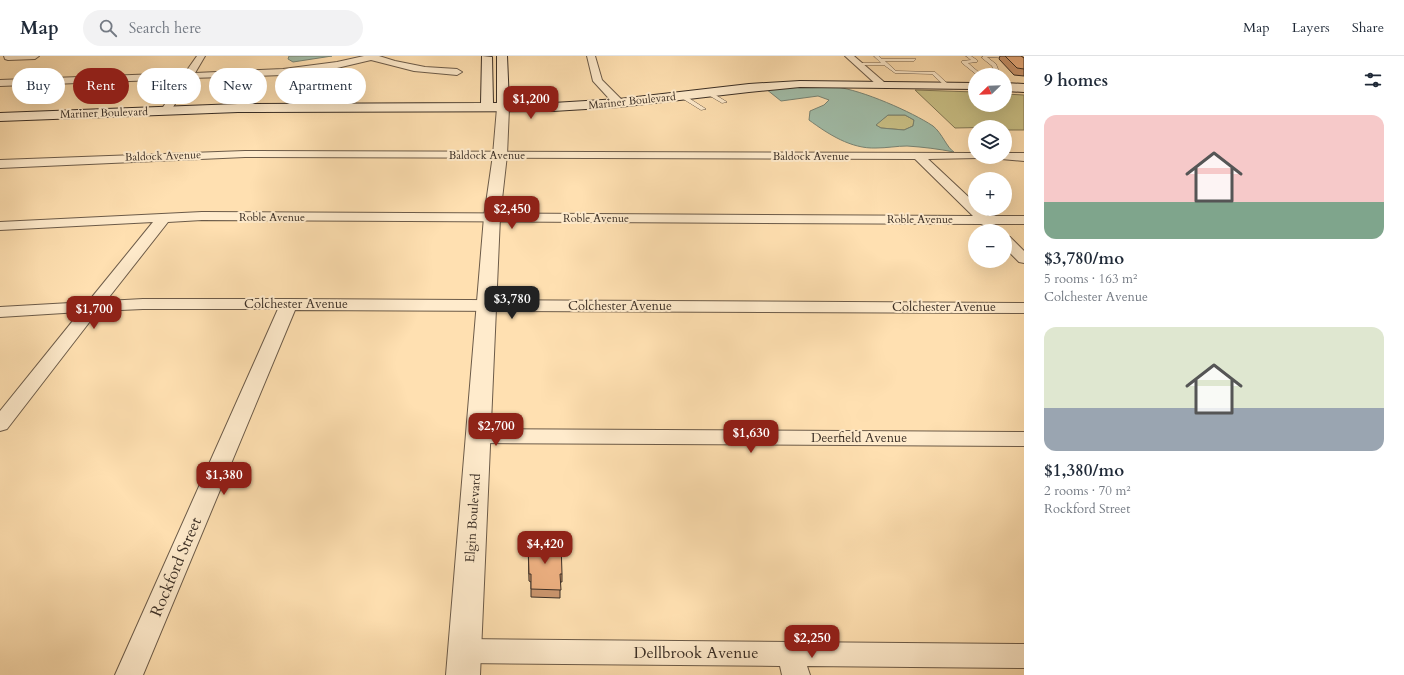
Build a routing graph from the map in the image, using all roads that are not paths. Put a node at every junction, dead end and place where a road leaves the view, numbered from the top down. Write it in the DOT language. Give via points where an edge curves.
graph roads {
  1 [pos="8,56"];
  2 [pos="35,56"];
  3 [pos="201,56"];
  4 [pos="373,56"];
  5 [pos="487,56"];
  6 [pos="502,56"];
  7 [pos="591,56"];
  8 [pos="849,56"];
  9 [pos="876,56"];
  10 [pos="968,56"];
  11 [pos="988,56"];
  12 [pos="1007,57"];
  13 [pos="914,60"];
  14 [pos="884,62"];
  15 [pos="0,63"];
  16 [pos="858,64"];
  17 [pos="193,68"];
  18 [pos="971,68"];
  19 [pos="995,68"];
  20 [pos="458,72"];
  21 [pos="201,75"];
  22 [pos="137,78"];
  23 [pos="943,81"];
  24 [pos="0,83"];
  25 [pos="881,84"];
  26 [pos="968,85"];
  27 [pos="1012,87"];
  28 [pos="1024,88"];
  29 [pos="707,92"];
  30 [pos="682,96"];
  31 [pos="724,102"];
  32 [pos="619,103"];
  33 [pos="170,104"];
  34 [pos="486,108"];
  35 [pos="503,108"];
  36 [pos="704,109"];
  37 [pos="166,110"];
  38 [pos="0,117"];
  39 [pos="495,155"];
  40 [pos="918,156"];
  41 [pos="968,156"];
  42 [pos="1012,157"];
  43 [pos="1024,157"];
  44 [pos="0,164"];
  45 [pos="165,217"];
  46 [pos="492,218"];
  47 [pos="983,219"];
  48 [pos="1024,220"];
  49 [pos="988,224"];
  50 [pos="0,226"];
  51 [pos="1012,247"];
  52 [pos="1024,259"];
  53 [pos="289,304"];
  54 [pos="486,305"];
  55 [pos="94,306"];
  56 [pos="1024,308"];
  57 [pos="0,312"];
  58 [pos="0,424"];
  59 [pos="478,436"];
  60 [pos="1024,439"];
  61 [pos="1024,656"];
  62 [pos="464,663"];
  63 [pos="793,664"];
  64 [pos="129,675"];
  1 -- 2 [label="street"];
  1 -- 15 [label="street"];
  3 -- 17 [label="street"];
  4 -- 20 [label="street" via="415,68"];
  4 -- 21 [label="street" via="294,71"];
  5 -- 34 [label="main road, Elgin Boulevard"];
  6 -- 35 [label="main road, Elgin Boulevard"];
  7 -- 32 [label="street" via="598,81"];
  8 -- 16 [label="street"];
  9 -- 14 [label="lane"];
  10 -- 18 [label="lane" via="975,61 964,62"];
  11 -- 12 [label="lane"];
  11 -- 19 [label="lane" via="984,57"];
  13 -- 14 [label="lane"];
  14 -- 16 [label="lane"];
  14 -- 23 [label="lane" via="895,72 905,72 910,77 917,75"];
  16 -- 25 [label="street"];
  22 -- 24 [label="street"];
  23 -- 25 [label="main road, Mariner Boulevard"];
  23 -- 26 [label="main road, Mariner Boulevard"];
  25 -- 29 [label="main road, Mariner Boulevard" via="800,84"];
  27 -- 28 [label="main road"];
  29 -- 30 [label="main road, Mariner Boulevard"];
  29 -- 31 [label="lane"];
  30 -- 32 [label="main road, Mariner Boulevard"];
  30 -- 36 [label="lane"];
  32 -- 35 [label="main road, Mariner Boulevard"];
  33 -- 37 [label="street"];
  34 -- 35 [label="main road, Mariner Boulevard"];
  34 -- 37 [label="main road, Mariner Boulevard" via="278,107"];
  34 -- 39 [label="main road, Elgin Boulevard"];
  35 -- 39 [label="main road, Elgin Boulevard"];
  37 -- 38 [label="main road, Mariner Boulevard"];
  39 -- 40 [label="street, Baldock Avenue"];
  39 -- 44 [label="street, Baldock Avenue" via="238,154"];
  39 -- 46 [label="main road, Elgin Boulevard" via="488,206"];
  40 -- 41 [label="street, Baldock Avenue"];
  40 -- 47 [label="street"];
  42 -- 43 [label="street"];
  45 -- 46 [label="street, Roble Avenue"];
  45 -- 50 [label="street, Roble Avenue"];
  45 -- 55 [label="street"];
  46 -- 47 [label="street, Roble Avenue"];
  46 -- 54 [label="main road, Elgin Boulevard"];
  47 -- 48 [label="street, Roble Avenue"];
  47 -- 49 [label="street"];
  51 -- 52 [label="street"];
  53 -- 54 [label="street, Colchester Avenue"];
  53 -- 55 [label="street, Colchester Avenue"];
  53 -- 64 [label="street, Rockford Street"];
  54 -- 56 [label="street, Colchester Avenue"];
  54 -- 59 [label="main road, Elgin Boulevard"];
  55 -- 57 [label="street, Colchester Avenue"];
  55 -- 58 [label="street"];
  59 -- 60 [label="street, Deerfield Avenue"];
  59 -- 62 [label="main road, Elgin Boulevard"];
  61 -- 63 [label="street, Dellbrook Avenue"];
  62 -- 63 [label="street, Dellbrook Avenue"];
}
